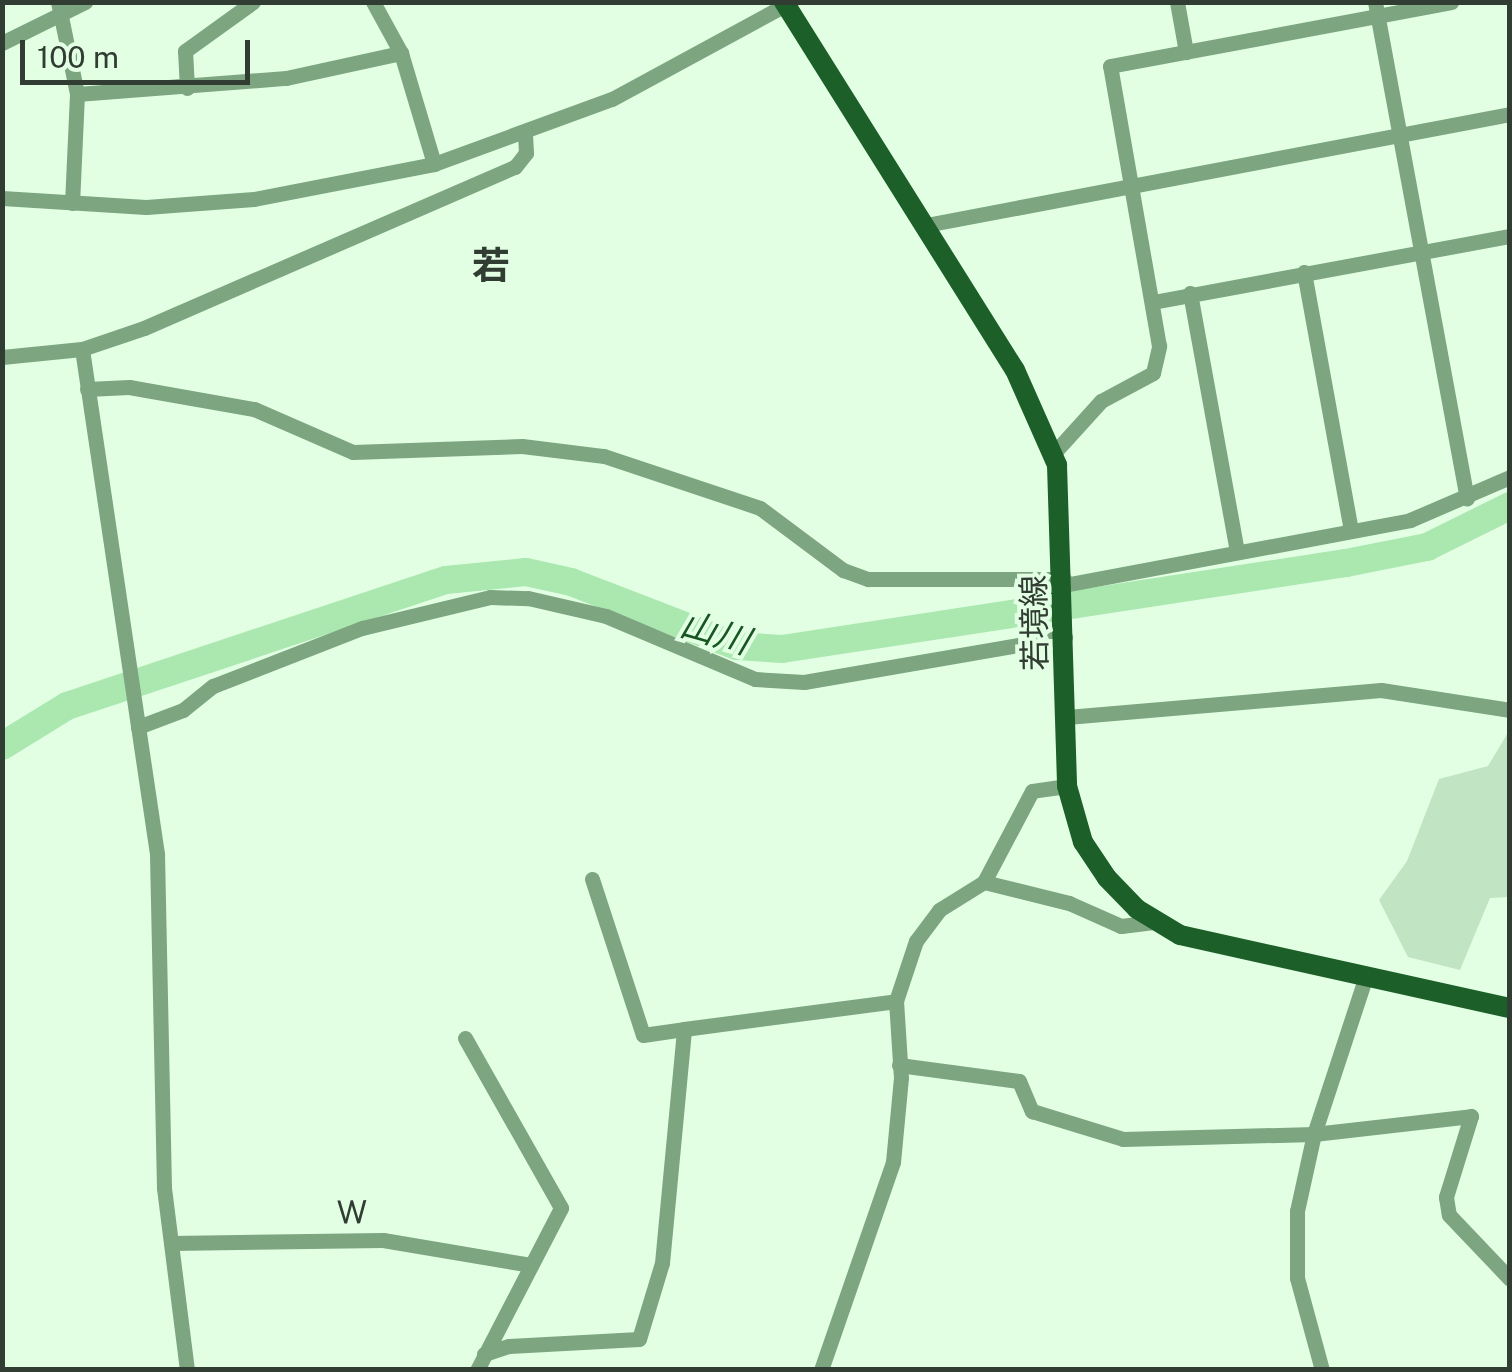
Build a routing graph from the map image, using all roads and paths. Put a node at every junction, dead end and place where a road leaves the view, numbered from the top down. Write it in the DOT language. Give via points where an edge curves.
graph roads {
  1 [pos="85,2"];
  2 [pos="252,2"];
  3 [pos="373,2"];
  4 [pos="1178,2"];
  5 [pos="1451,2"];
  6 [pos="787,4"];
  7 [pos="60,9"];
  8 [pos="1376,10"];
  9 [pos="2,42"];
  10 [pos="1186,52"];
  11 [pos="401,53"];
  12 [pos="187,88"];
  13 [pos="76,94"];
  14 [pos="1510,114"];
  15 [pos="526,134"];
  16 [pos="1399,135"];
  17 [pos="434,164"];
  18 [pos="1132,185"];
  19 [pos="2,198"];
  20 [pos="72,203"];
  21 [pos="926,225"];
  22 [pos="1510,236"];
  23 [pos="1421,252"];
  24 [pos="1304,272"];
  25 [pos="1190,294"];
  26 [pos="1153,302"];
  27 [pos="82,349"];
  28 [pos="2,357"];
  29 [pos="86,389"];
  30 [pos="1053,454"];
  31 [pos="1510,477"];
  32 [pos="1466,499"];
  33 [pos="1351,531"];
  34 [pos="1237,552"];
  35 [pos="1064,587"];
  36 [pos="1065,632"];
  37 [pos="1510,710"];
  38 [pos="1066,718"];
  39 [pos="138,727"];
  40 [pos="1067,786"];
  41 [pos="592,879"];
  42 [pos="984,882"];
  43 [pos="1156,922"];
  44 [pos="1365,979"];
  45 [pos="896,1001"];
  46 [pos="1510,1008"];
  47 [pos="684,1029"];
  48 [pos="465,1038"];
  49 [pos="899,1065"];
  50 [pos="1314,1134"];
  51 [pos="171,1243"];
  52 [pos="530,1264"];
  53 [pos="1510,1279"];
  54 [pos="481,1362"];
  55 [pos="187,1370"];
  56 [pos="821,1370"];
  57 [pos="1322,1370"];
  1 -- 7 [label="street"];
  2 -- 12 [label="street" via="185,51"];
  3 -- 11 [label="street"];
  4 -- 10 [label="street"];
  5 -- 8 [label="street"];
  6 -- 15 [label="street" via="612,99"];
  6 -- 21 [label="main road, 若境線"];
  7 -- 9 [label="street"];
  7 -- 13 [label="street"];
  8 -- 10 [label="street"];
  8 -- 16 [label="street"];
  10 -- 18 [label="street" via="1110,66"];
  11 -- 12 [label="street" via="286,78"];
  11 -- 17 [label="street"];
  12 -- 13 [label="street"];
  13 -- 20 [label="street"];
  14 -- 16 [label="street"];
  15 -- 17 [label="street"];
  15 -- 27 [label="street" via="526,153 515,167"];
  16 -- 18 [label="street"];
  16 -- 23 [label="street"];
  17 -- 20 [label="street" via="254,199 146,207"];
  18 -- 21 [label="street"];
  18 -- 26 [label="street"];
  19 -- 20 [label="street"];
  21 -- 30 [label="main road, 若境線" via="1016,370"];
  22 -- 23 [label="street"];
  23 -- 24 [label="street"];
  23 -- 32 [label="street"];
  24 -- 25 [label="street"];
  24 -- 33 [label="street"];
  25 -- 26 [label="street"];
  25 -- 34 [label="street"];
  26 -- 30 [label="street" via="1159,346 1153,373 1102,401"];
  27 -- 28 [label="street"];
  27 -- 29 [label="street"];
  29 -- 35 [label="street" via="130,388 254,410 353,452 522,446 604,456 760,508 843,570 868,579"];
  29 -- 39 [label="street"];
  30 -- 35 [label="main road, 若境線" via="1063,504"];
  31 -- 32 [label="street"];
  32 -- 33 [label="street" via="1410,520"];
  33 -- 34 [label="street"];
  34 -- 35 [label="street"];
  35 -- 36 [label="main road, 若境線"];
  36 -- 38 [label="main road, 若境線"];
  36 -- 39 [label="street" via="804,682 754,679 606,616 528,598 490,597 362,628 212,686 183,710"];
  37 -- 38 [label="street" via="1381,690"];
  38 -- 40 [label="main road, 若境線"];
  39 -- 51 [label="street" via="158,854 164,1188"];
  40 -- 42 [label="street" via="1032,791"];
  40 -- 43 [label="main road, 若境線" via="1089,851 1119,893"];
  41 -- 47 [label="street" via="643,1035"];
  42 -- 43 [label="street" via="1069,903 1103,921 1140,928"];
  42 -- 45 [label="street" via="960,892 924,924"];
  43 -- 44 [label="main road, 若境線" via="1218,945"];
  44 -- 46 [label="main road, 若境線"];
  44 -- 50 [label="street"];
  45 -- 47 [label="street"];
  45 -- 49 [label="street"];
  47 -- 54 [label="street" via="662,1263 639,1339 510,1346"];
  48 -- 52 [label="street" via="561,1208"];
  49 -- 50 [label="street" via="1020,1081 1032,1111 1123,1139"];
  49 -- 56 [label="street" via="893,1162"];
  50 -- 53 [label="street" via="1471,1116 1446,1197 1450,1215"];
  50 -- 57 [label="street" via="1294,1252"];
  51 -- 52 [label="street, W" via="383,1240"];
  51 -- 55 [label="street"];
  52 -- 54 [label="street"];
}
